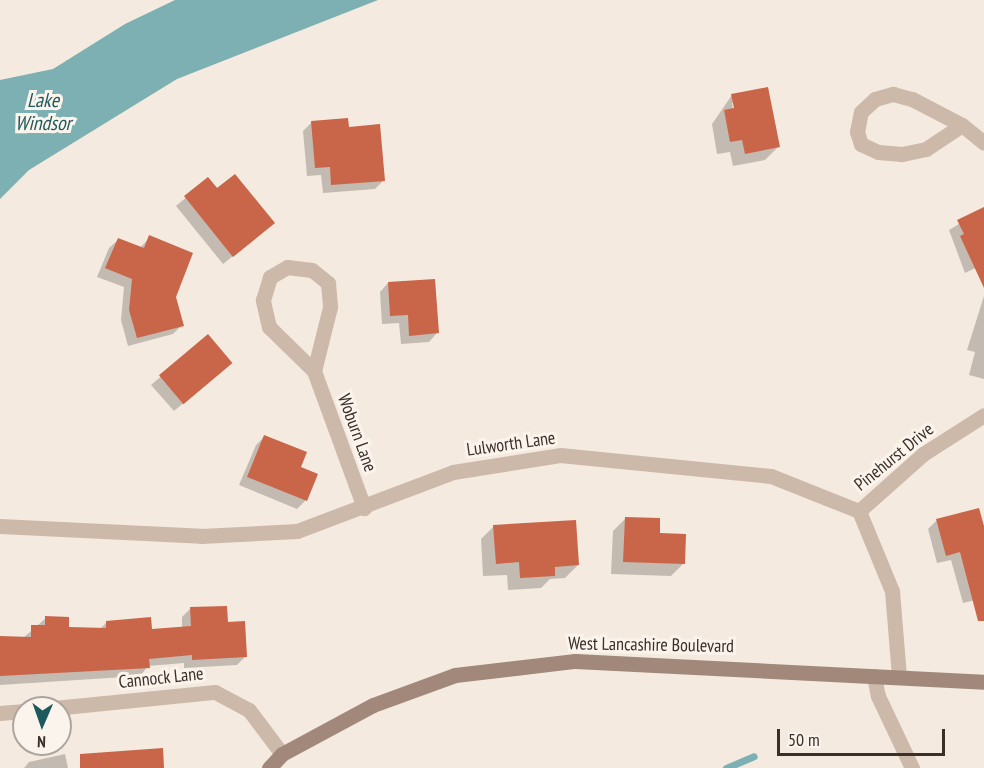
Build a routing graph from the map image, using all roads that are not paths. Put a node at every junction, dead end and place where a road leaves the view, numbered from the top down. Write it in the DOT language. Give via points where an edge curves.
graph roads {
  1 [pos="962,125"];
  2 [pos="984,143"];
  3 [pos="314,371"];
  4 [pos="984,415"];
  5 [pos="364,508"];
  6 [pos="859,512"];
  7 [pos="0,526"];
  8 [pos="874,676"];
  9 [pos="899,677"];
  10 [pos="984,682"];
  11 [pos="72,706"];
  12 [pos="282,754"];
  13 [pos="269,768"];
  14 [pos="912,768"];
  1 -- 1 [label="street" via="912,99 893,94 875,99 861,112 857,132 861,144 878,152 902,154 926,149"];
  1 -- 2 [label="street"];
  3 -- 3 [label="street, Woburn Lane" via="330,307 328,283 312,270 287,267 270,277 263,300 269,327"];
  3 -- 5 [label="street, Woburn Lane"];
  4 -- 6 [label="street, Pinehurst Drive" via="923,454"];
  5 -- 6 [label="street, Lulworth Lane" via="453,472 560,455 771,476"];
  5 -- 7 [label="street, Lulworth Lane" via="297,531 201,536"];
  6 -- 9 [label="street" via="892,591"];
  8 -- 9 [label="main road, West Lancashire Boulevard"];
  8 -- 12 [label="main road, West Lancashire Boulevard" via="574,661 455,675 373,705"];
  8 -- 14 [label="street" via="878,696"];
  9 -- 10 [label="main road, West Lancashire Boulevard"];
  11 -- 12 [label="street, Cannock Lane" via="215,692 249,710"];
  12 -- 13 [label="main road, West Lancashire Boulevard"];
}
